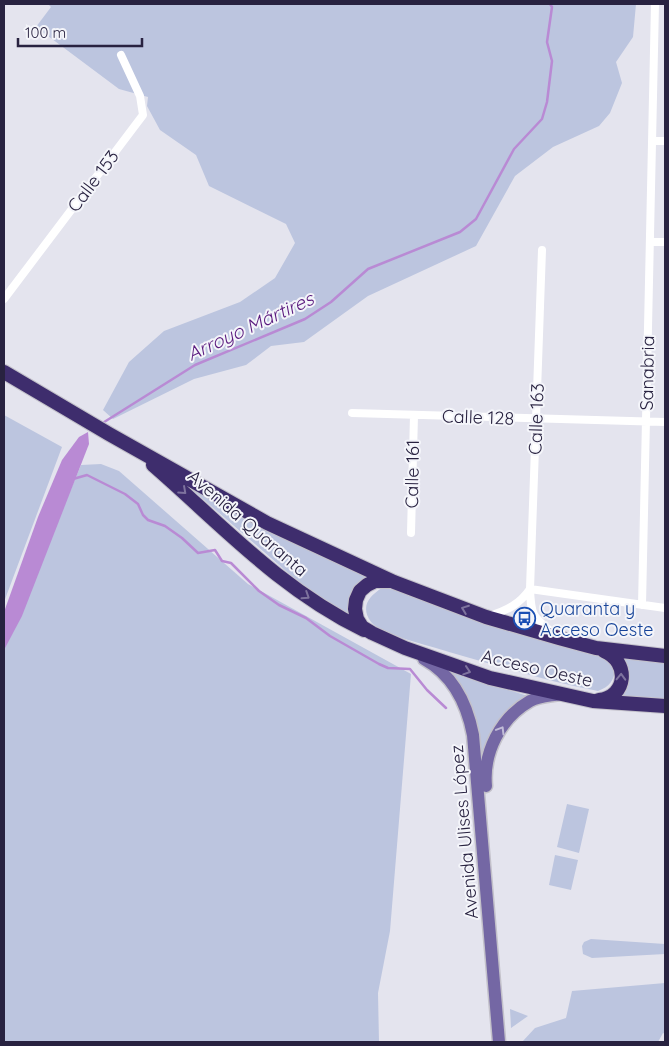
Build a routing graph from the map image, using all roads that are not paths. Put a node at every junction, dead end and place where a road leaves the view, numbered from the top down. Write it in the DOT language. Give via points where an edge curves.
graph roads {
  1 [pos="655,4"];
  2 [pos="121,55"];
  3 [pos="652,140"];
  4 [pos="665,141"];
  5 [pos="650,242"];
  6 [pos="665,242"];
  7 [pos="542,250"];
  8 [pos="4,299"];
  9 [pos="4,372"];
  10 [pos="352,413"];
  11 [pos="414,415"];
  12 [pos="536,418"];
  13 [pos="646,422"];
  14 [pos="665,422"];
  15 [pos="133,448"];
  16 [pos="411,533"];
  17 [pos="394,582"];
  18 [pos="530,589"];
  19 [pos="642,605"];
  20 [pos="665,608"];
  21 [pos="486,617"];
  22 [pos="372,633"];
  23 [pos="559,638"];
  24 [pos="405,648"];
  25 [pos="596,648"];
  26 [pos="665,656"];
  27 [pos="560,694"];
  28 [pos="593,701"];
  29 [pos="665,706"];
  30 [pos="499,1042"];
  31 [pos="506,1042"];
  1 -- 3 [label="street, Sanabria"];
  2 -- 8 [label="street, Calle 153" via="140,96 144,115"];
  3 -- 4 [label="street"];
  3 -- 5 [label="street, Sanabria"];
  5 -- 6 [label="street"];
  5 -- 13 [label="street, Sanabria"];
  7 -- 12 [label="street, Calle 163"];
  9 -- 15 [label="highway, Avenida Quaranta"];
  10 -- 11 [label="street, Calle 128"];
  11 -- 12 [label="street, Calle 128"];
  11 -- 16 [label="street, Calle 161"];
  12 -- 13 [label="street, Calle 128"];
  12 -- 18 [label="street, Calle 163"];
  13 -- 14 [label="street, Calle 128"];
  13 -- 19 [label="street, Sanabria"];
  15 -- 17 [label="highway, Avenida Quaranta" via="267,523"];
  15 -- 22 [label="highway, Avenida Quaranta, one-way" via="256,560 322,607"];
  21 -- 17 [label="highway, Acceso Oeste, one-way"];
  17 -- 22 [label="highway" via="385,580 367,584 356,600 357,619"];
  18 -- 19 [label="street"];
  18 -- 21 [label="street" via="515,605"];
  18 -- 23 [label="street, Calle 163" via="531,610 537,620"];
  19 -- 20 [label="street"];
  21 -- 23 [label="highway, Acceso Oeste"];
  22 -- 24 [label="highway, Avenida Quaranta"];
  23 -- 25 [label="highway, Acceso Oeste"];
  24 -- 27 [label="highway, Acceso Oeste, one-way" via="490,678"];
  24 -- 30 [label="main road, Avenida Ulises López" via="436,665 446,676 465,703 470,722"];
  25 -- 26 [label="highway, Acceso Oeste"];
  28 -- 25 [label="highway, one-way" via="610,698 622,677 618,660"];
  27 -- 28 [label="highway, Acceso Oeste"];
  31 -- 27 [label="main road, Avenida Ulises López, one-way" via="486,767 496,737 508,719 531,700"];
  28 -- 29 [label="highway, Acceso Oeste"];
}
